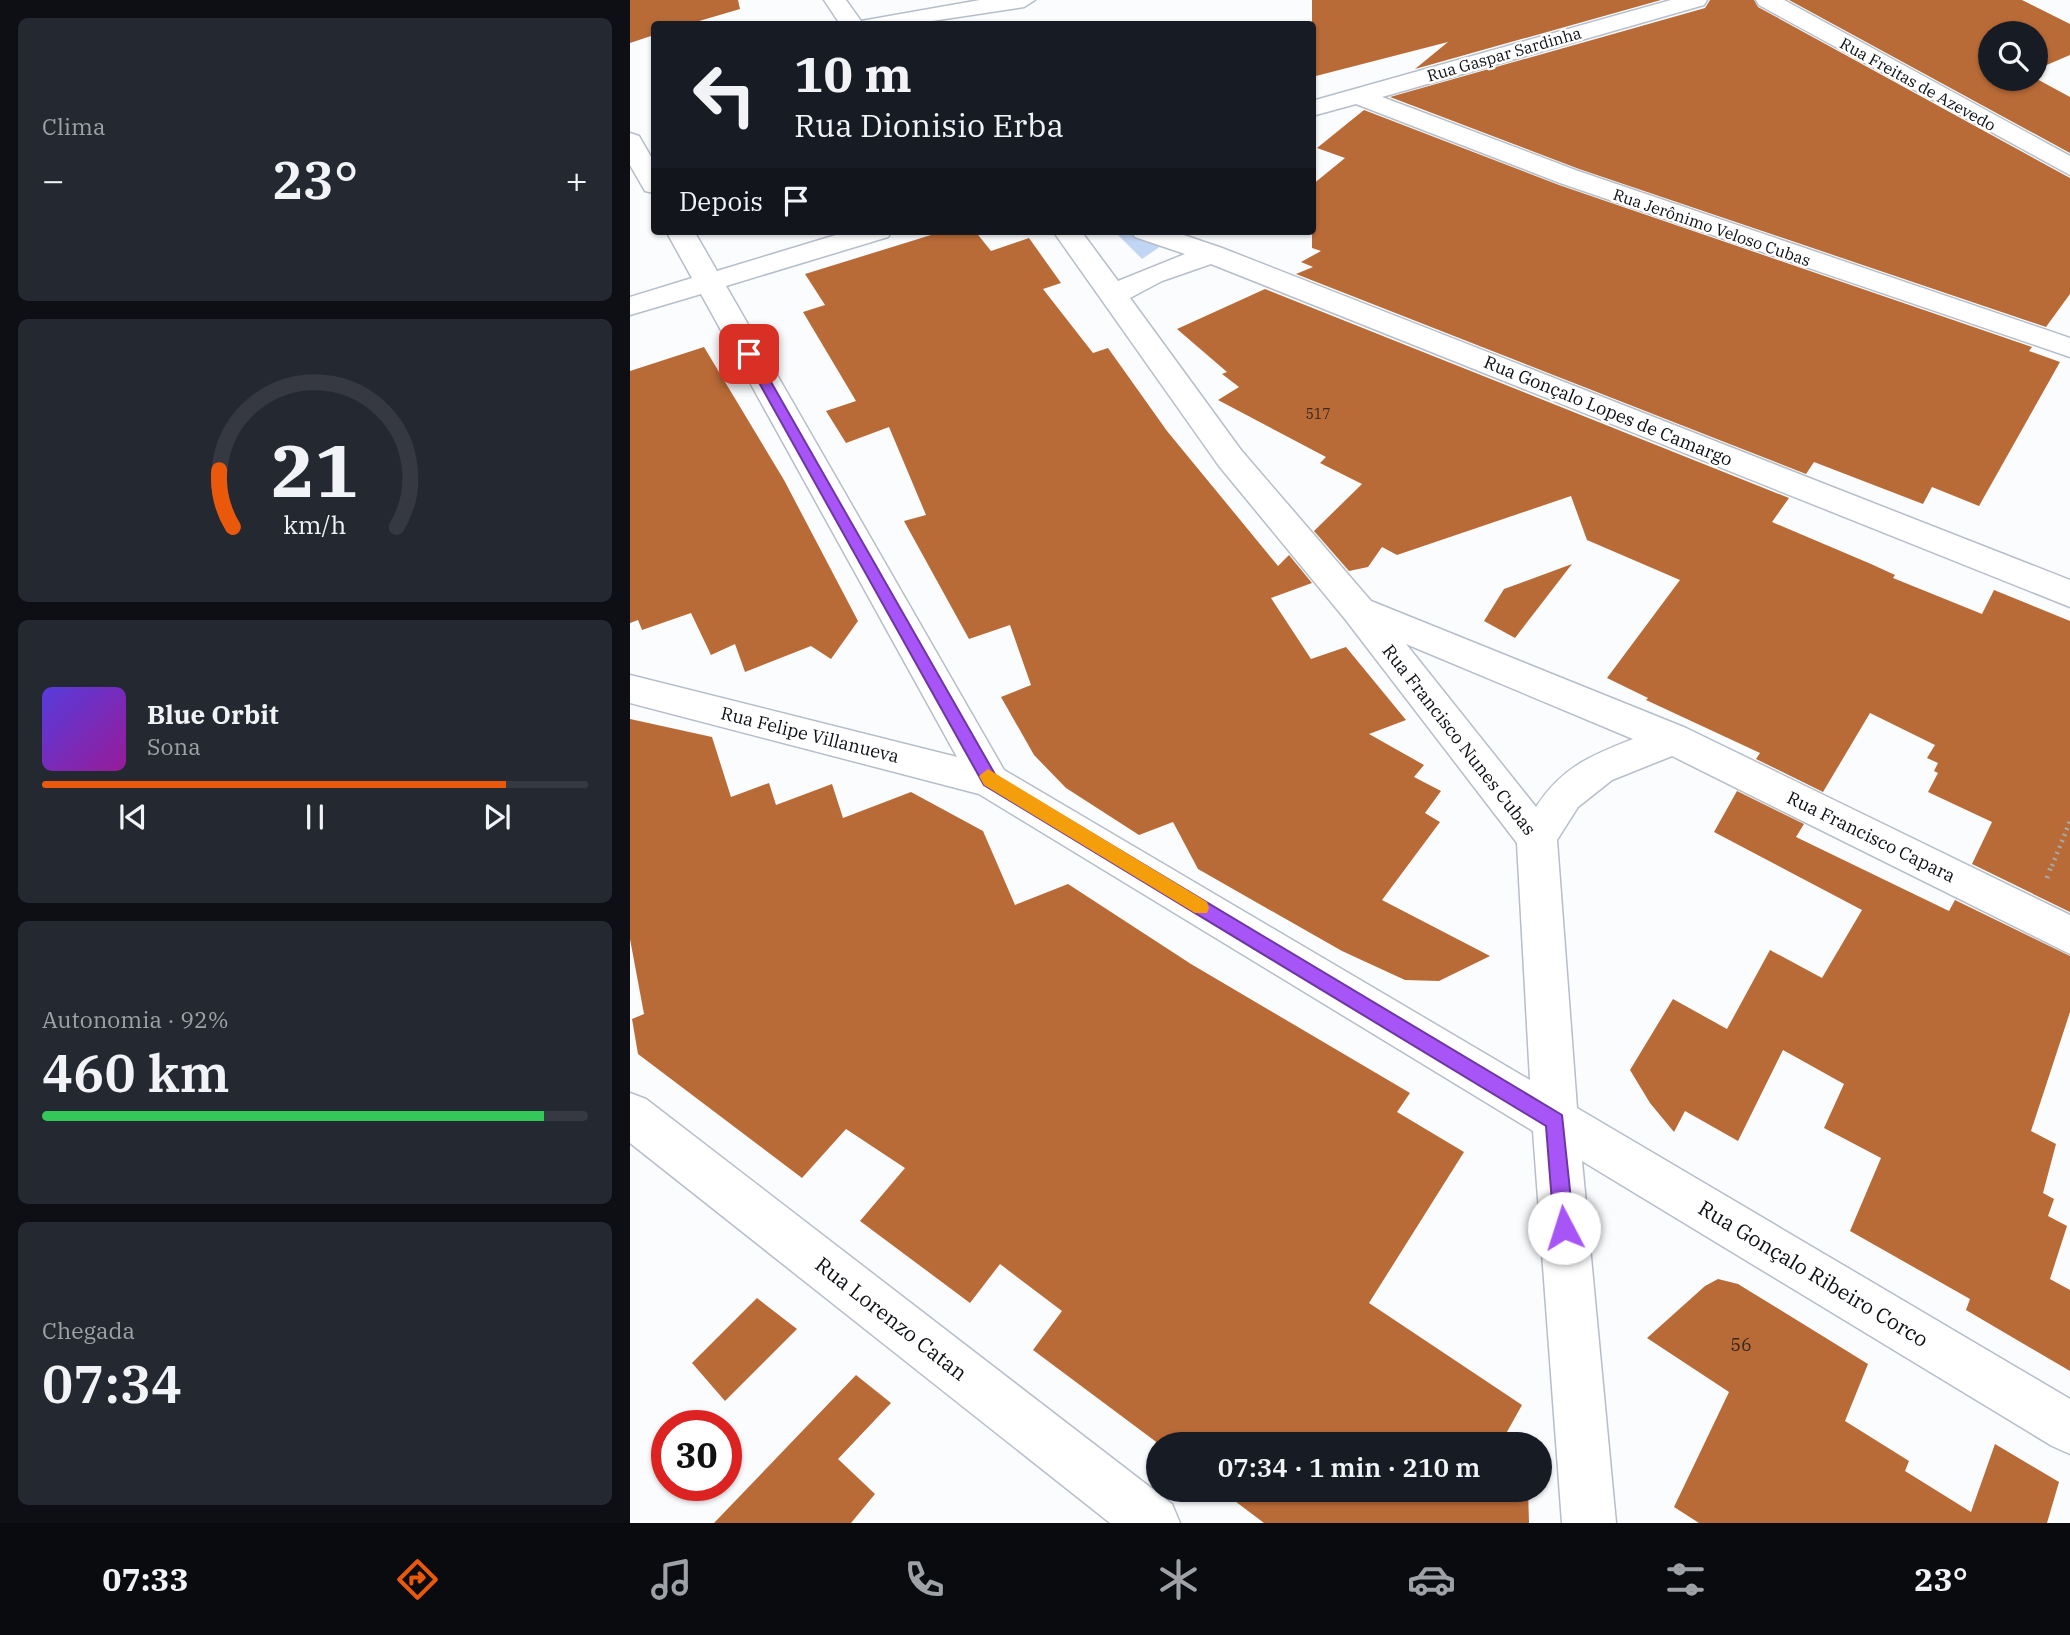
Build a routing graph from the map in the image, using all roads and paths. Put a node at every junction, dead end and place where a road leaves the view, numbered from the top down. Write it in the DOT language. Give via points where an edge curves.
graph roads {
  1 [pos="835,0"];
  2 [pos="1024,0"];
  3 [pos="1696,0"];
  4 [pos="1766,0"];
  5 [pos="849,21"];
  6 [pos="889,21"];
  7 [pos="1357,96"];
  8 [pos="1316,107"];
  9 [pos="630,141"];
  10 [pos="2070,167"];
  11 [pos="651,180"];
  12 [pos="682,235"];
  13 [pos="865,235"];
  14 [pos="1070,235"];
  15 [pos="1157,235"];
  16 [pos="1212,254"];
  17 [pos="709,283"];
  18 [pos="1112,296"];
  19 [pos="630,306"];
  20 [pos="2070,348"];
  21 [pos="2070,594"];
  22 [pos="1358,610"];
  23 [pos="630,689"];
  24 [pos="1673,739"];
  25 [pos="990,780"];
  26 [pos="2070,821"];
  27 [pos="1537,838"];
  28 [pos="2031,916"];
  29 [pos="2070,935"];
  30 [pos="630,1115"];
  31 [pos="1555,1121"];
  32 [pos="2070,1428"];
  33 [pos="1153,1523"];
  34 [pos="1589,1523"];
  1 -- 5 [label="street"];
  2 -- 6 [label="street"];
  3 -- 7 [label="street, Rua Gaspar Sardinha"];
  4 -- 10 [label="street, Rua Freitas de Azevedo"];
  7 -- 8 [label="street, Rua Gaspar Sardinha"];
  7 -- 20 [label="street, Rua Jerônimo Veloso Cubas" via="1569,177"];
  9 -- 11 [label="street"];
  12 -- 17 [label="street"];
  13 -- 17 [label="street"];
  14 -- 18 [label="street, Rua Francisco Nunes Cubas"];
  15 -- 16 [label="street, Rua Gonçalo Lopes de Camargo"];
  16 -- 18 [label="street" via="1152,275"];
  16 -- 21 [label="street, Rua Gonçalo Lopes de Camargo"];
  17 -- 19 [label="street"];
  17 -- 25 [label="street"];
  18 -- 22 [label="street, Rua Francisco Nunes Cubas" via="1230,458"];
  22 -- 24 [label="street, Rua Francisco Capara"];
  22 -- 27 [label="street, Rua Francisco Nunes Cubas"];
  23 -- 25 [label="street, Rua Felipe Villanueva"];
  24 -- 27 [label="street" via="1598,769 1564,796"];
  24 -- 28 [label="street, Rua Francisco Capara"];
  25 -- 31 [label="street, Rua Gonçalo Ribeiro Corco"];
  26 -- 28 [label="path"];
  27 -- 31 [label="street, Rua Francisco Nunes Cubas"];
  28 -- 29 [label="street, Rua Francisco Capara"];
  30 -- 33 [label="street, Rua Lorenzo Catan"];
  31 -- 32 [label="street, Rua Gonçalo Ribeiro Corco"];
  31 -- 34 [label="street, Rua Francisco Nunes Cubas"];
}
